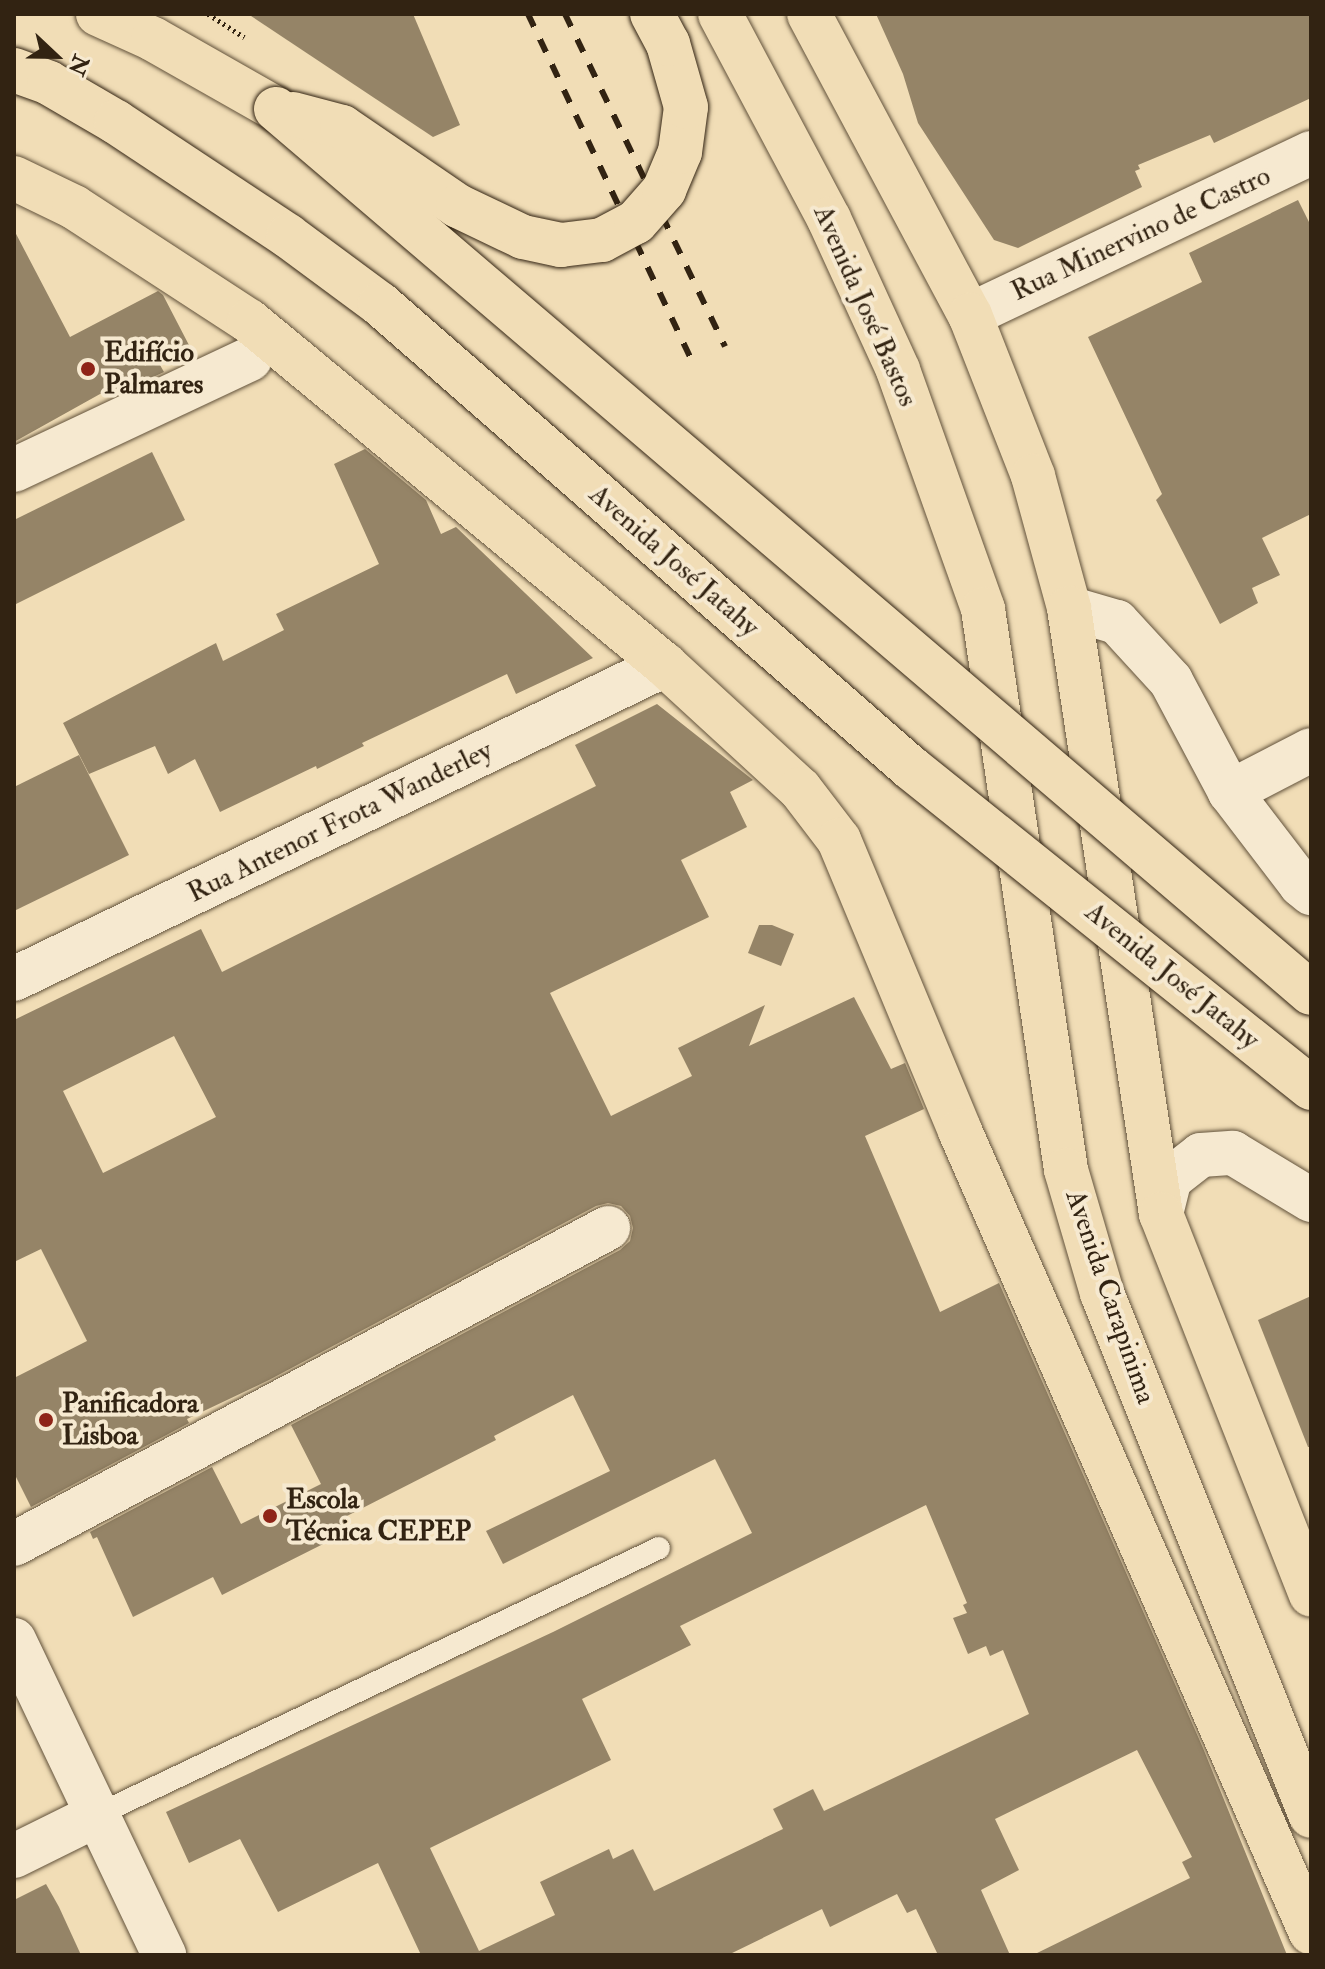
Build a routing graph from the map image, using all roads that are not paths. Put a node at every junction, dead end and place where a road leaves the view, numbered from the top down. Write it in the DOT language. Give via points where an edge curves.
graph roads {
  1 [pos="98,14"];
  2 [pos="652,14"];
  3 [pos="720,14"];
  4 [pos="809,14"];
  5 [pos="14,70"];
  6 [pos="276,109"];
  7 [pos="1311,153"];
  8 [pos="14,178"];
  9 [pos="970,315"];
  10 [pos="250,359"];
  11 [pos="14,470"];
  12 [pos="1069,608"];
  13 [pos="983,609"];
  14 [pos="665,665"];
  15 [pos="1311,750"];
  16 [pos="1230,792"];
  17 [pos="1311,893"];
  18 [pos="14,979"];
  19 [pos="1311,993"];
  20 [pos="1311,1088"];
  21 [pos="1311,1200"];
  22 [pos="1161,1214"];
  23 [pos="608,1228"];
  24 [pos="14,1544"];
  25 [pos="659,1548"];
  26 [pos="1311,1594"];
  27 [pos="14,1640"];
  28 [pos="97,1815"];
  29 [pos="1311,1816"];
  30 [pos="14,1856"];
  31 [pos="1311,1933"];
  32 [pos="164,1955"];
  1 -- 6 [label="main road"];
  2 -- 6 [label="main road, bridge" via="668,44 686,107 680,152 664,190 636,222 602,240 561,245 523,237 458,206 342,127"];
  3 -- 13 [label="main road, Avenida José Bastos" via="829,219 898,370"];
  4 -- 9 [label="main road"];
  5 -- 20 [label="main road, Avenida José Jatahy, bridge" via="49,83 116,122 380,304 911,768"];
  6 -- 19 [label="main road, bridge"];
  7 -- 9 [label="street, Rua Minervino de Castro"];
  8 -- 14 [label="main road" via="74,207 249,321"];
  9 -- 12 [label="main road" via="1033,476"];
  10 -- 11 [label="street"];
  12 -- 16 [label="street" via="1117,622 1171,681"];
  12 -- 22 [label="main road"];
  13 -- 29 [label="main road, Avenida Carapinima" via="1066,1170 1102,1293"];
  14 -- 18 [label="street, Rua Antenor Frota Wanderley"];
  14 -- 31 [label="main road" via="800,789 839,840 966,1145"];
  15 -- 16 [label="street"];
  16 -- 17 [label="street"];
  21 -- 22 [label="street" via="1233,1153 1201,1155 1170,1179"];
  22 -- 26 [label="main road"];
  23 -- 24 [label="street"];
  25 -- 28 [label="lane"];
  27 -- 28 [label="street"];
  28 -- 30 [label="street"];
  28 -- 32 [label="street"];
}
